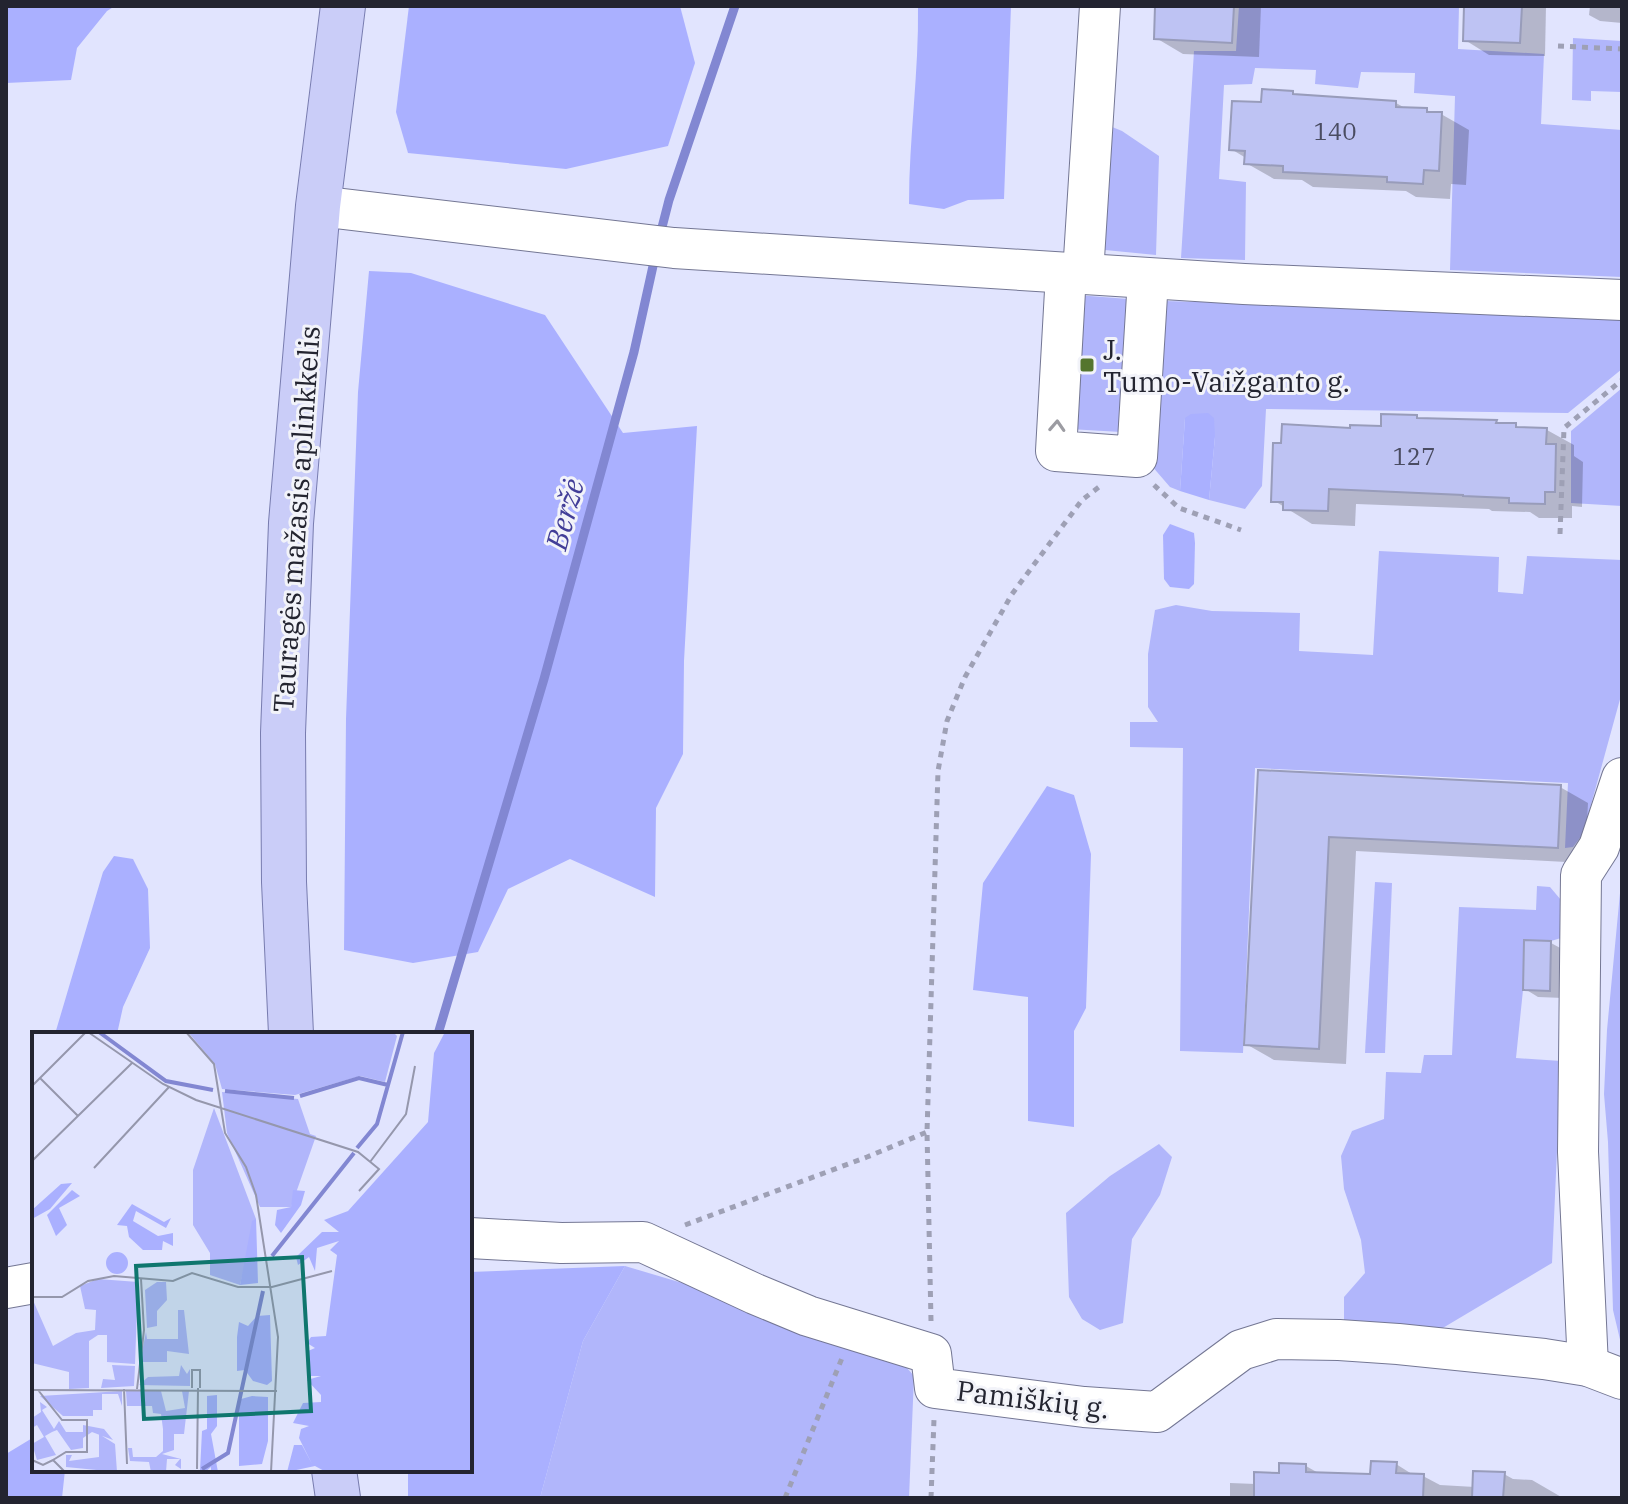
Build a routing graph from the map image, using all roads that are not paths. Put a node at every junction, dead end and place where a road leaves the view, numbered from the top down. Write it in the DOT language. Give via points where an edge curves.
graph roads {
  1 [pos="343,6"];
  2 [pos="1100,6"];
  3 [pos="318,206"];
  4 [pos="1074,274"];
  5 [pos="1148,279"];
  6 [pos="1622,300"];
  7 [pos="1622,778"];
  8 [pos="291,1032"];
  9 [pos="472,1238"];
  10 [pos="32,1283"];
  11 [pos="6,1288"];
  12 [pos="1605,1373"];
  13 [pos="334,1472"];
  14 [pos="338,1498"];
  1 -- 3 [label="main road, Tauragės mažasis aplinkkelis"];
  2 -- 4 [label="street"];
  3 -- 4 [label="street" via="674,248"];
  3 -- 8 [label="main road, Tauragės mažasis aplinkkelis" via="291,523 283,733"];
  4 -- 5 [label="street"];
  5 -- 4 [label="street, one-way" via="1137,457 1056,451"];
  5 -- 6 [label="street"];
  7 -- 12 [label="street" via="1599,847 1581,875 1578,1152"];
  9 -- 12 [label="street, Pamiškių g." via="643,1242 933,1371 1084,1407 1157,1412 1241,1350 1276,1339 1398,1344 1544,1359"];
  10 -- 11 [label="street"];
  13 -- 14 [label="main road"];
}
